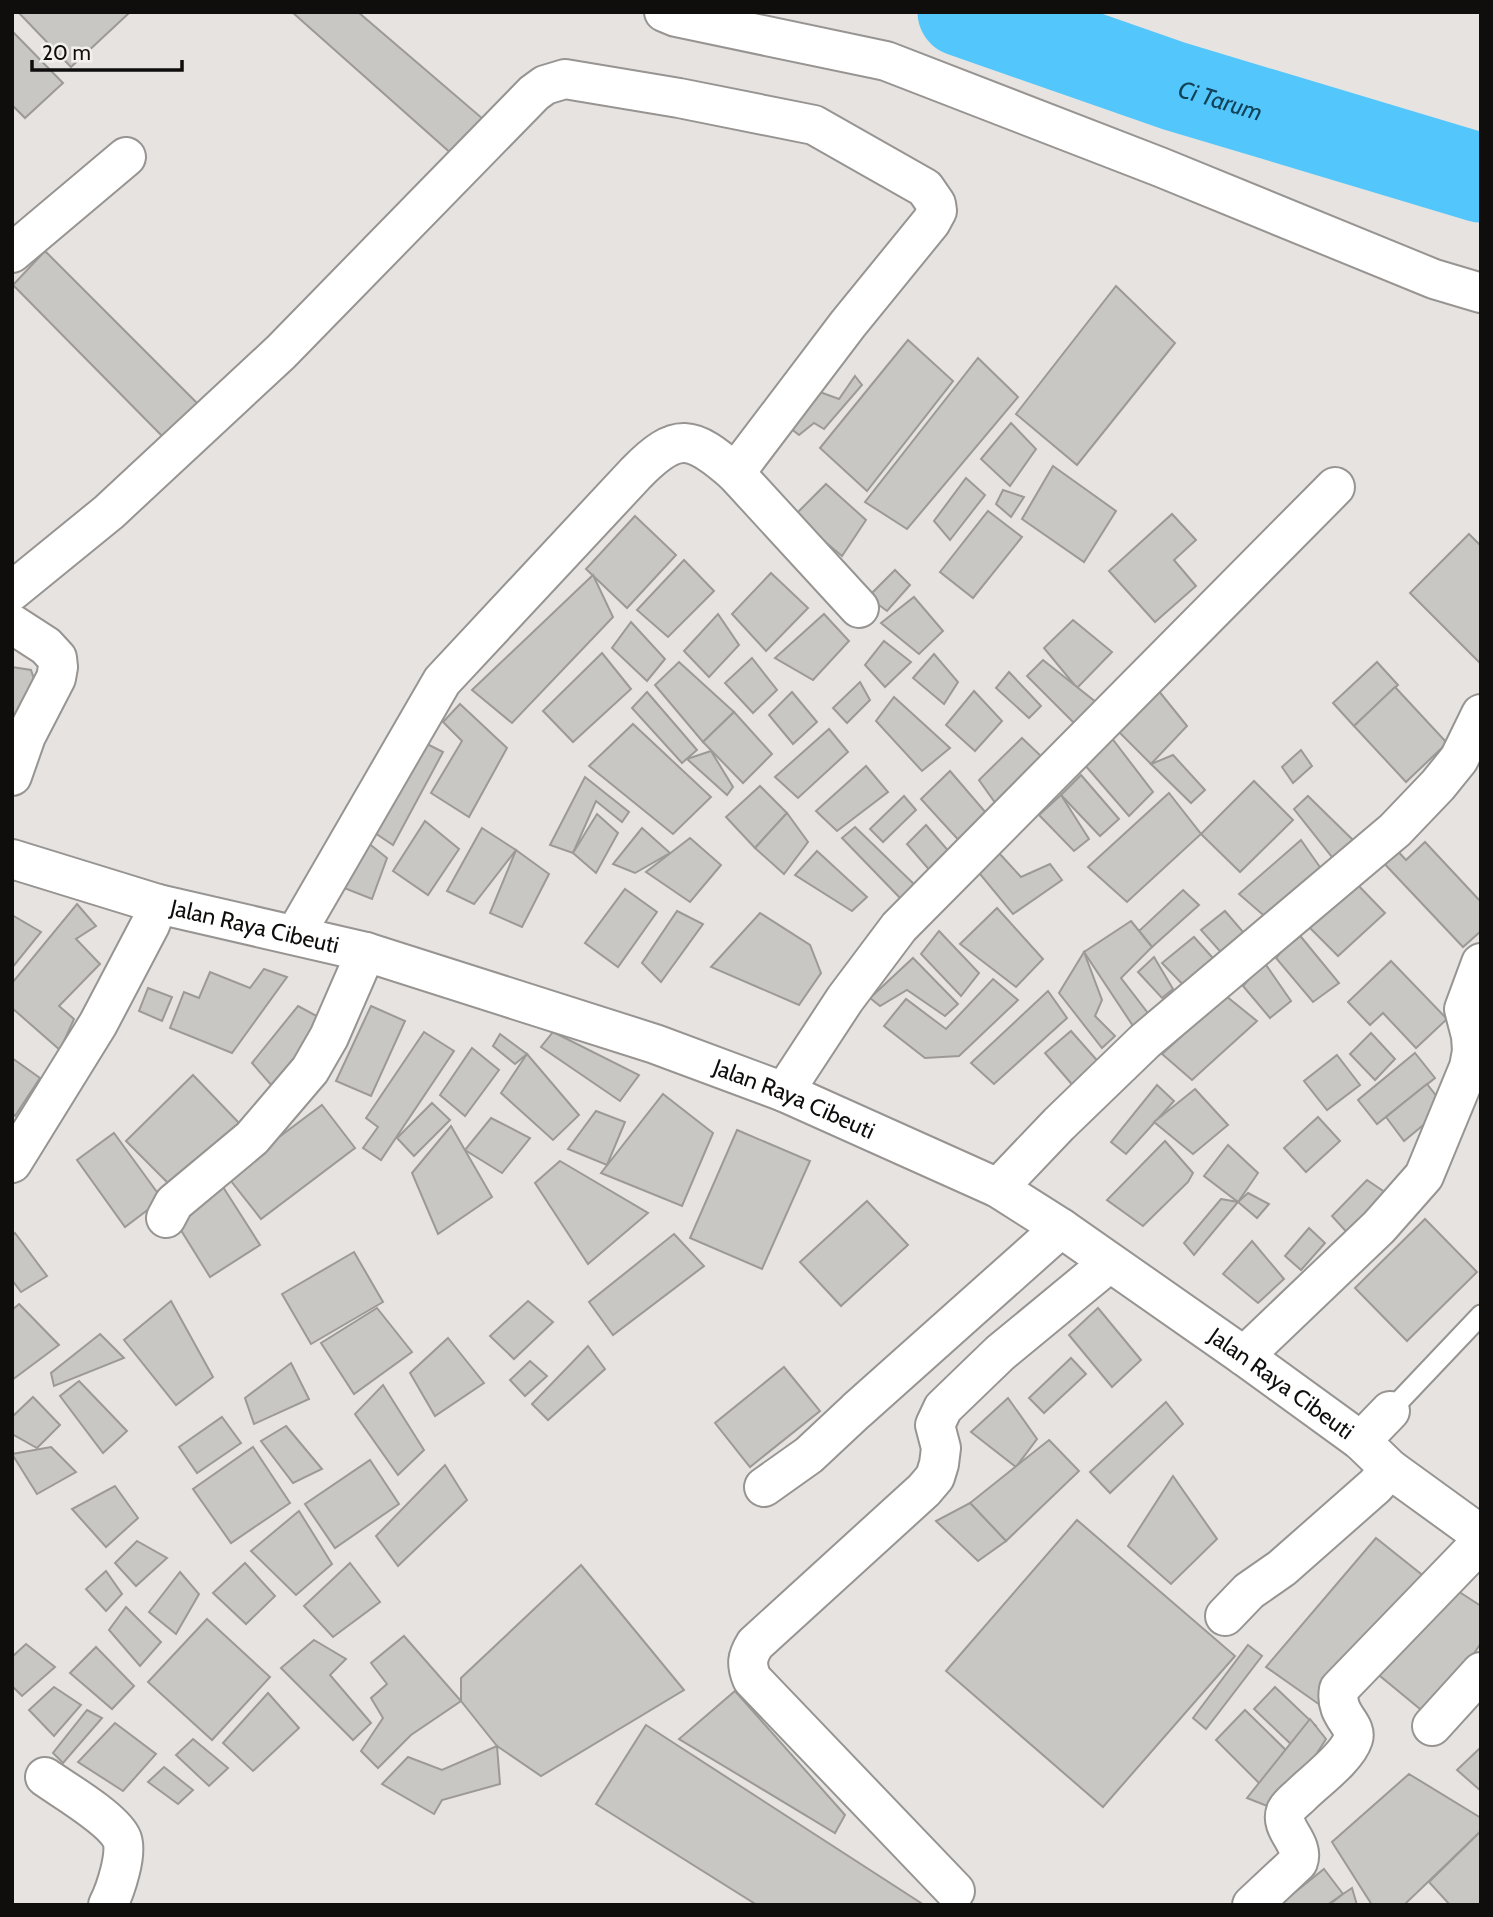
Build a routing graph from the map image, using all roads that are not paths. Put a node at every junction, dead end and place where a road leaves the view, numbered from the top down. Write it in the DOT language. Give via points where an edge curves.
graph roads {
  1 [pos="664,12"];
  2 [pos="126,157"];
  3 [pos="12,253"];
  4 [pos="1481,293"];
  5 [pos="735,474"];
  6 [pos="1335,487"];
  7 [pos="12,591"];
  8 [pos="859,608"];
  9 [pos="12,624"];
  10 [pos="1481,714"];
  11 [pos="12,776"];
  12 [pos="12,859"];
  13 [pos="158,904"];
  14 [pos="295,934"];
  15 [pos="366,952"];
  16 [pos="1481,963"];
  17 [pos="784,1092"];
  18 [pos="12,1163"];
  19 [pos="998,1188"];
  20 [pos="166,1218"];
  21 [pos="1062,1228"];
  22 [pos="1109,1263"];
  23 [pos="1481,1315"];
  24 [pos="1244,1356"];
  25 [pos="1390,1411"];
  26 [pos="1361,1441"];
  27 [pos="1390,1469"];
  28 [pos="764,1486"];
  29 [pos="1481,1535"];
  30 [pos="1481,1542"];
  31 [pos="1225,1616"];
  32 [pos="1481,1672"];
  33 [pos="1432,1726"];
  34 [pos="45,1777"];
  35 [pos="955,1891"];
  36 [pos="108,1905"];
  37 [pos="1252,1905"];
  1 -- 4 [label="street" via="886,61 1434,279"];
  2 -- 3 [label="street"];
  5 -- 7 [label="street" via="931,222 936,204 925,188 814,125 565,79 534,93 281,352 109,512"];
  5 -- 8 [label="street"];
  5 -- 14 [label="street" via="714,454 683,442 655,454 635,473 442,681"];
  6 -- 17 [label="street" via="899,927"];
  9 -- 11 [label="street" via="46,646 58,667"];
  10 -- 19 [label="street" via="1459,759 1395,830 1145,1041"];
  12 -- 13 [label="street, Jalan Raya Cibeuti"];
  13 -- 14 [label="street, Jalan Raya Cibeuti"];
  13 -- 18 [label="street" via="98,1024"];
  14 -- 15 [label="street, Jalan Raya Cibeuti"];
  15 -- 17 [label="street, Jalan Raya Cibeuti" via="655,1044"];
  15 -- 20 [label="street" via="310,1070 252,1139 174,1203"];
  16 -- 24 [label="street" via="1464,1009 1471,1036 1469,1066 1424,1176 1379,1227"];
  17 -- 19 [label="street, Jalan Raya Cibeuti"];
  19 -- 21 [label="street, Jalan Raya Cibeuti"];
  21 -- 22 [label="street, Jalan Raya Cibeuti"];
  21 -- 28 [label="street" via="810,1455"];
  22 -- 24 [label="street, Jalan Raya Cibeuti"];
  22 -- 35 [label="street" via="1000,1353 943,1408 935,1425 941,1448 939,1464 925,1490 755,1644 748,1656 752,1679"];
  23 -- 25 [label="lane"];
  24 -- 26 [label="street, Jalan Raya Cibeuti"];
  25 -- 26 [label="street"];
  26 -- 27 [label="street, Jalan Raya Cibeuti"];
  27 -- 29 [label="street, Jalan Raya Cibeuti"];
  27 -- 31 [label="street"];
  30 -- 37 [label="street" via="1339,1689 1337,1705 1354,1733 1353,1740 1288,1807 1285,1821 1300,1857"];
  32 -- 33 [label="street"];
  34 -- 36 [label="street" via="111,1824 123,1839 123,1860"];
}
